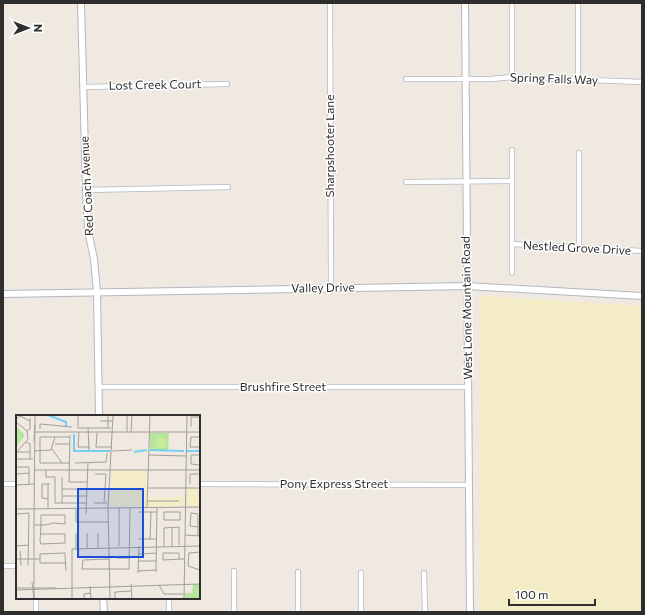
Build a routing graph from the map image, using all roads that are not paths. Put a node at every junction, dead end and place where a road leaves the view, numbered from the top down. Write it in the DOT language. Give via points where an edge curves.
graph roads {
  1 [pos="81,3"];
  2 [pos="330,3"];
  3 [pos="464,3"];
  4 [pos="512,3"];
  5 [pos="578,3"];
  6 [pos="512,77"];
  7 [pos="406,79"];
  8 [pos="465,79"];
  9 [pos="578,79"];
  10 [pos="642,82"];
  11 [pos="227,84"];
  12 [pos="83,87"];
  13 [pos="512,150"];
  14 [pos="579,153"];
  15 [pos="466,181"];
  16 [pos="512,181"];
  17 [pos="406,182"];
  18 [pos="228,187"];
  19 [pos="86,190"];
  20 [pos="513,244"];
  21 [pos="579,248"];
  22 [pos="642,251"];
  23 [pos="512,272"];
  24 [pos="467,286"];
  25 [pos="331,288"];
  26 [pos="97,292"];
  27 [pos="3,294"];
  28 [pos="642,296"];
  29 [pos="98,386"];
  30 [pos="468,387"];
  31 [pos="99,415"];
  32 [pos="3,484"];
  33 [pos="16,484"];
  34 [pos="200,484"];
  35 [pos="469,485"];
  36 [pos="3,566"];
  37 [pos="16,566"];
  38 [pos="234,572"];
  39 [pos="298,572"];
  40 [pos="361,573"];
  41 [pos="424,573"];
  42 [pos="36,599"];
  43 [pos="103,599"];
  44 [pos="169,599"];
  45 [pos="36,612"];
  46 [pos="104,612"];
  47 [pos="169,612"];
  48 [pos="234,612"];
  49 [pos="298,612"];
  50 [pos="361,612"];
  51 [pos="425,612"];
  52 [pos="470,612"];
  1 -- 12 [label="street, Red Coach Avenue"];
  2 -- 25 [label="street, Sharpshooter Lane"];
  3 -- 8 [label="street, West Lone Mountain Road"];
  4 -- 6 [label="street"];
  5 -- 9 [label="street"];
  6 -- 8 [label="street, Spring Falls Way"];
  6 -- 9 [label="street, Spring Falls Way"];
  7 -- 8 [label="street, Spring Falls Way"];
  8 -- 15 [label="street, West Lone Mountain Road"];
  9 -- 10 [label="street, Spring Falls Way"];
  11 -- 12 [label="street, Lost Creek Court"];
  12 -- 19 [label="street, Red Coach Avenue"];
  13 -- 16 [label="street"];
  14 -- 21 [label="street"];
  15 -- 16 [label="street"];
  15 -- 17 [label="street"];
  15 -- 24 [label="street, West Lone Mountain Road"];
  16 -- 20 [label="street"];
  18 -- 19 [label="street"];
  19 -- 26 [label="street, Red Coach Avenue" via="88,231"];
  20 -- 21 [label="street, Nestled Grove Drive"];
  20 -- 23 [label="street"];
  21 -- 22 [label="street, Nestled Grove Drive"];
  24 -- 25 [label="street, Valley Drive"];
  24 -- 28 [label="street, Valley Drive"];
  24 -- 30 [label="street, West Lone Mountain Road"];
  25 -- 26 [label="street, Valley Drive"];
  26 -- 27 [label="street, Valley Drive"];
  26 -- 29 [label="street, Red Coach Avenue"];
  29 -- 30 [label="street, Brushfire Street"];
  29 -- 31 [label="street, Red Coach Avenue"];
  30 -- 35 [label="street, West Lone Mountain Road"];
  32 -- 33 [label="street"];
  34 -- 35 [label="street, Pony Express Street"];
  35 -- 52 [label="street, West Lone Mountain Road"];
  36 -- 37 [label="street"];
  38 -- 48 [label="street"];
  39 -- 49 [label="street"];
  40 -- 50 [label="street"];
  41 -- 51 [label="street"];
  42 -- 45 [label="street"];
  43 -- 46 [label="street"];
  44 -- 47 [label="street"];
}
